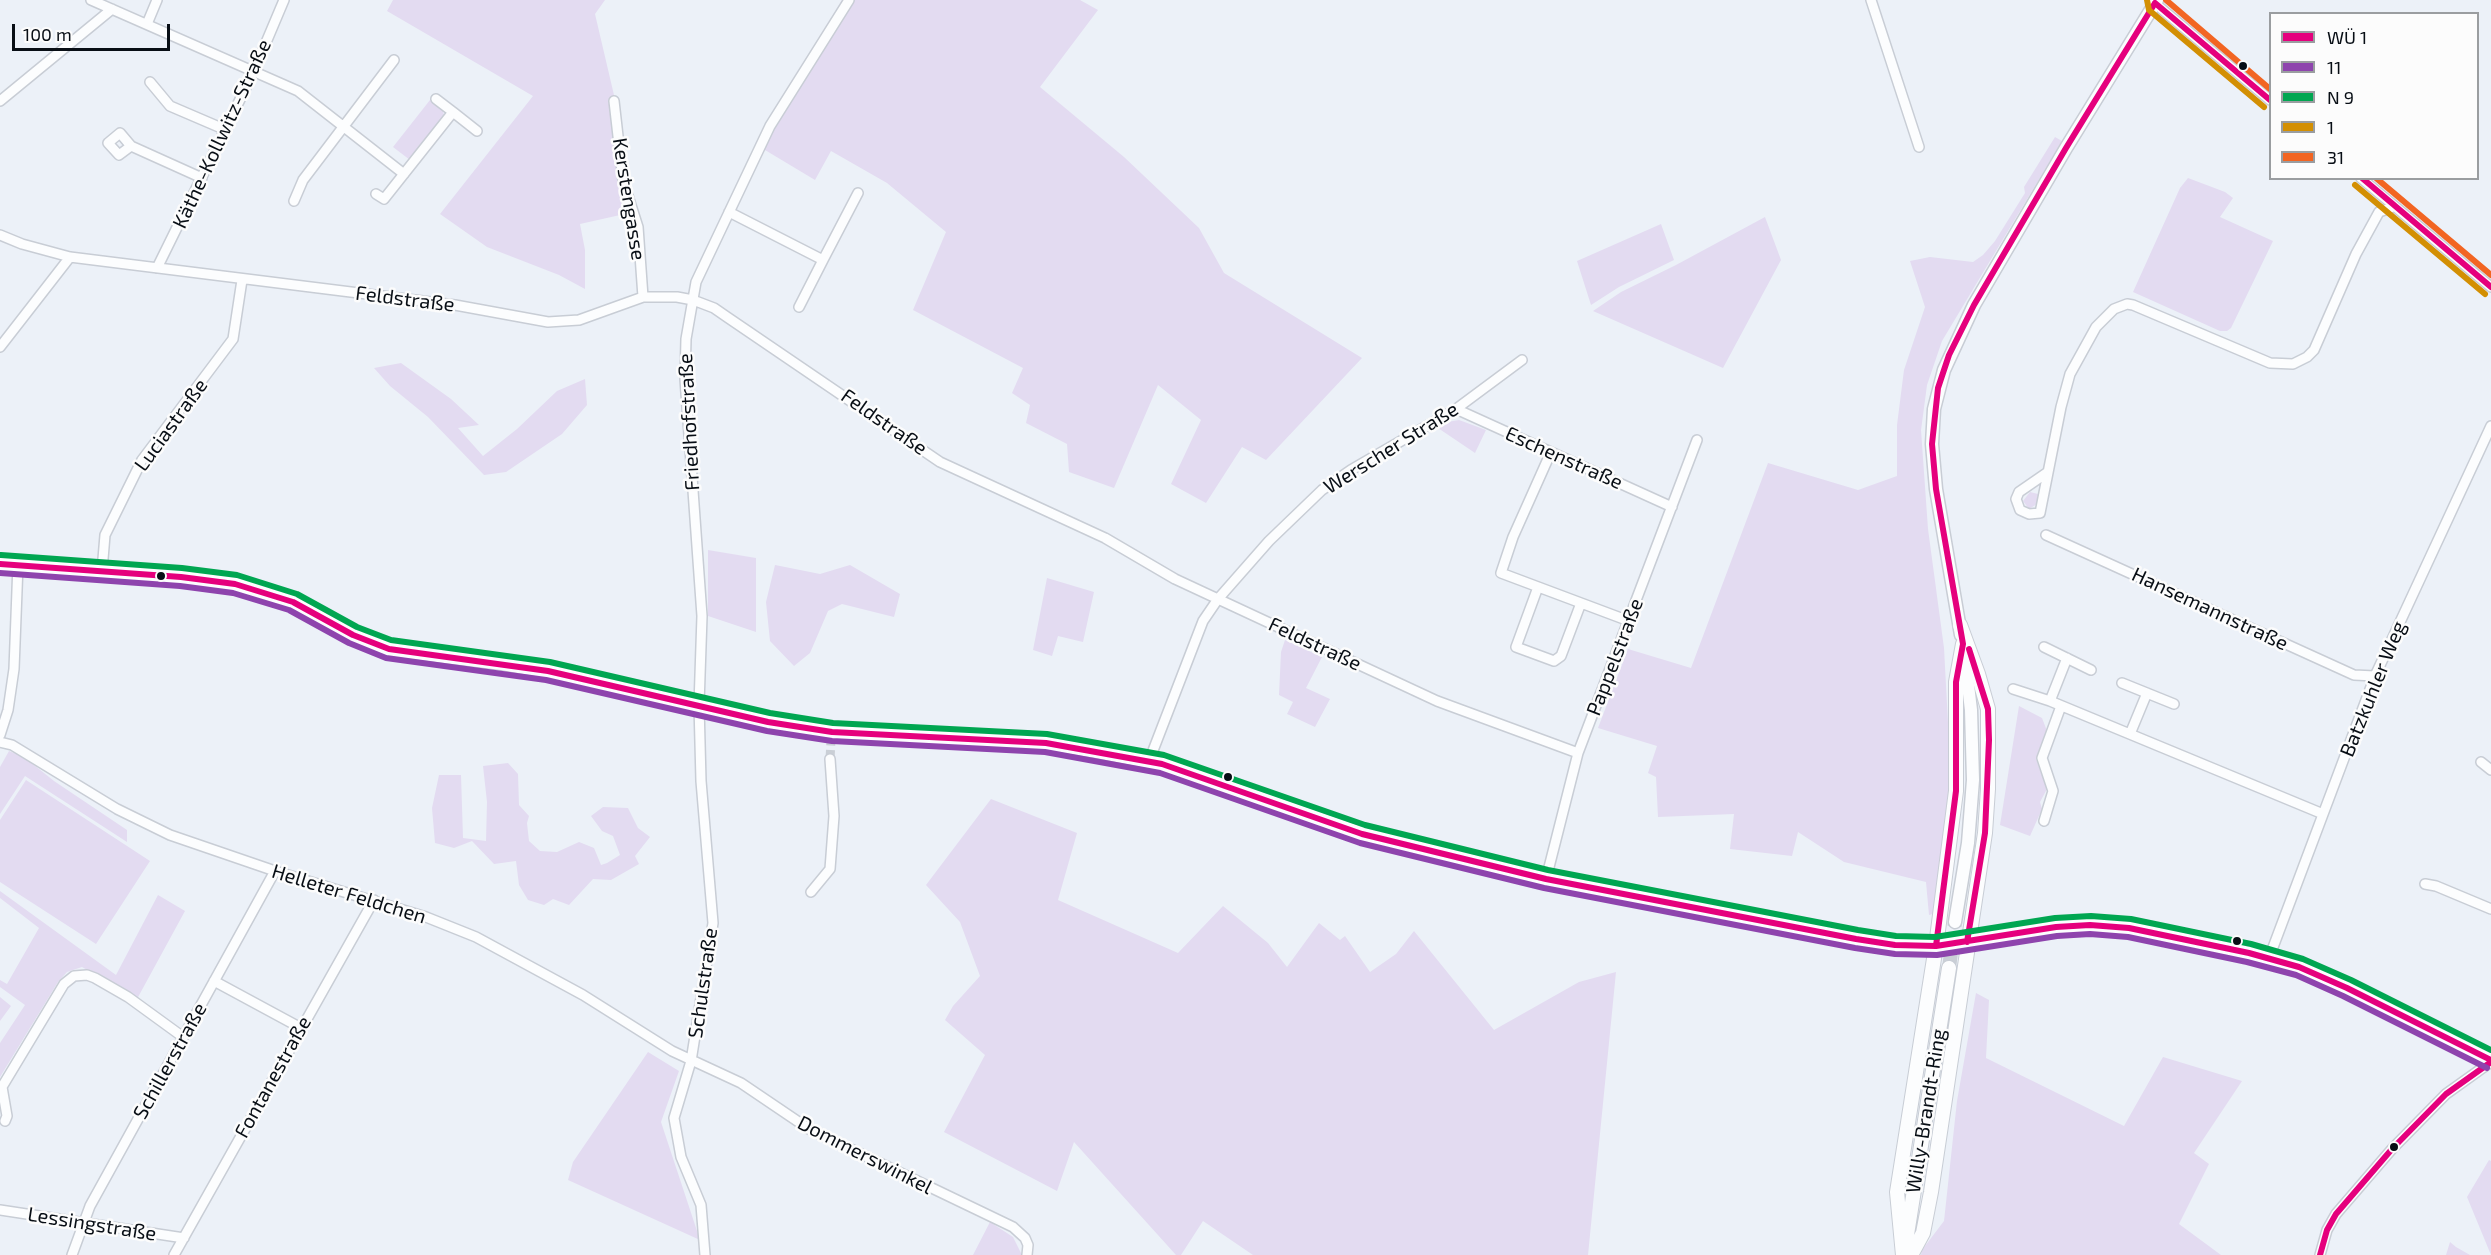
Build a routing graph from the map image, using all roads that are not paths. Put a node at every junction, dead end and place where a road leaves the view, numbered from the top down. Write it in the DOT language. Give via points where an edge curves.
graph roads {
  1 [pos="91,0"];
  2 [pos="157,0"];
  3 [pos="284,0"];
  4 [pos="849,0"];
  5 [pos="1871,0"];
  6 [pos="2154,1"];
  7 [pos="112,9"];
  8 [pos="147,24"];
  9 [pos="394,60"];
  10 [pos="254,71"];
  11 [pos="150,82"];
  12 [pos="2269,98"];
  13 [pos="436,99"];
  14 [pos="0,101"];
  15 [pos="614,101"];
  16 [pos="453,112"];
  17 [pos="345,128"];
  18 [pos="226,130"];
  19 [pos="477,131"];
  20 [pos="131,146"];
  21 [pos="1919,147"];
  22 [pos="404,174"];
  23 [pos="202,178"];
  24 [pos="2363,180"];
  25 [pos="858,193"];
  26 [pos="376,194"];
  27 [pos="294,201"];
  28 [pos="2393,207"];
  29 [pos="729,212"];
  30 [pos="0,235"];
  31 [pos="70,257"];
  32 [pos="824,260"];
  33 [pos="157,268"];
  34 [pos="242,280"];
  35 [pos="2491,287"];
  36 [pos="643,297"];
  37 [pos="693,300"];
  38 [pos="799,307"];
  39 [pos="0,347"];
  40 [pos="1522,360"];
  41 [pos="1456,409"];
  42 [pos="2491,426"];
  43 [pos="1697,440"];
  44 [pos="1551,452"];
  45 [pos="2048,472"];
  46 [pos="1672,507"];
  47 [pos="2046,534"];
  48 [pos="0,564"];
  49 [pos="18,564"];
  50 [pos="102,572"];
  51 [pos="1538,587"];
  52 [pos="1218,599"];
  53 [pos="1581,603"];
  54 [pos="1629,621"];
  55 [pos="1960,625"];
  56 [pos="1963,644"];
  57 [pos="2044,647"];
  58 [pos="2067,658"];
  59 [pos="2091,669"];
  60 [pos="2376,676"];
  61 [pos="2122,683"];
  62 [pos="2013,690"];
  63 [pos="2147,693"];
  64 [pos="2050,701"];
  65 [pos="2174,704"];
  66 [pos="699,705"];
  67 [pos="2061,706"];
  68 [pos="2130,734"];
  69 [pos="0,735"];
  70 [pos="0,742"];
  71 [pos="1578,753"];
  72 [pos="830,759"];
  73 [pos="1149,761"];
  74 [pos="2481,762"];
  75 [pos="2491,770"];
  76 [pos="2323,814"];
  77 [pos="2044,821"];
  78 [pos="275,871"];
  79 [pos="1546,879"];
  80 [pos="2425,884"];
  81 [pos="811,892"];
  82 [pos="374,900"];
  83 [pos="2491,909"];
  84 [pos="1955,922"];
  85 [pos="1967,942"];
  86 [pos="1936,946"];
  87 [pos="2269,958"];
  88 [pos="1948,968"];
  89 [pos="214,981"];
  90 [pos="301,1028"];
  91 [pos="183,1037"];
  92 [pos="691,1061"];
  93 [pos="2491,1061"];
  94 [pos="5,1121"];
  95 [pos="0,1210"];
  96 [pos="83,1222"];
  97 [pos="184,1238"];
  98 [pos="72,1255"];
  99 [pos="174,1255"];
  100 [pos="705,1255"];
  101 [pos="1027,1255"];
  102 [pos="1903,1255"];
  103 [pos="1911,1255"];
  104 [pos="2320,1255"];
  1 -- 7 [label="street"];
  2 -- 8 [label="street"];
  3 -- 10 [label="street, Käthe-Kollwitz-Straße"];
  4 -- 29 [label="street, Friedhofstraße" via="770,126"];
  5 -- 21 [label="street"];
  6 -- 12 [label="street"];
  6 -- 55 [label="street" via="1974,305 1944,369 1934,409 1932,444"];
  7 -- 8 [label="street"];
  7 -- 14 [label="street"];
  8 -- 10 [label="street"];
  9 -- 17 [label="street"];
  10 -- 17 [label="street" via="298,91"];
  10 -- 18 [label="street, Käthe-Kollwitz-Straße"];
  11 -- 18 [label="street" via="170,106"];
  13 -- 16 [label="street"];
  15 -- 36 [label="street, Kerstengasse" via="623,180 638,227"];
  16 -- 19 [label="street"];
  16 -- 22 [label="street"];
  17 -- 22 [label="street"];
  17 -- 27 [label="street" via="303,180"];
  18 -- 23 [label="street, Käthe-Kollwitz-Straße"];
  20 -- 23 [label="street"];
  22 -- 26 [label="street" via="384,200"];
  23 -- 33 [label="street, Käthe-Kollwitz-Straße"];
  24 -- 28 [label="street"];
  25 -- 32 [label="street"];
  28 -- 35 [label="street"];
  28 -- 45 [label="street" via="2379,212 2314,350 2293,364 2270,363 2133,305 2114,309 2096,327 2070,374"];
  29 -- 32 [label="street"];
  29 -- 37 [label="street, Friedhofstraße" via="696,282"];
  30 -- 31 [label="street, Feldstraße"];
  31 -- 33 [label="street, Feldstraße"];
  31 -- 39 [label="street"];
  32 -- 38 [label="street"];
  33 -- 34 [label="street, Feldstraße"];
  34 -- 36 [label="street, Feldstraße" via="455,305 548,322 579,320"];
  34 -- 50 [label="street, Luciastraße" via="233,339 142,460 105,535"];
  36 -- 37 [label="street, Feldstraße"];
  37 -- 52 [label="street, Feldstraße" via="727,317 940,462 1105,538"];
  37 -- 66 [label="street, Friedhofstraße" via="685,370 702,616"];
  40 -- 41 [label="street, Werscher Straße"];
  41 -- 44 [label="street, Eschenstraße"];
  41 -- 52 [label="street, Werscher Straße" via="1322,490 1269,541"];
  42 -- 60 [label="street, Batzkuhler Weg"];
  43 -- 46 [label="street, Pappelstraße"];
  44 -- 46 [label="street, Eschenstraße"];
  44 -- 51 [label="street" via="1501,573"];
  45 -- 45 [label="street" via="2040,513 2020,510 2016,499 2019,492"];
  46 -- 54 [label="street, Pappelstraße"];
  47 -- 60 [label="street, Hansemannstraße" via="2354,675"];
  48 -- 49 [label="main road"];
  49 -- 50 [label="main road"];
  49 -- 69 [label="street" via="14,669"];
  50 -- 66 [label="main road" via="235,584 293,602 353,635 389,649 502,663"];
  51 -- 53 [label="street"];
  51 -- 53 [label="street" via="1516,647 1554,661 1561,656"];
  52 -- 71 [label="street, Feldstraße" via="1437,701"];
  52 -- 73 [label="street, Werscher Straße" via="1195,640"];
  53 -- 54 [label="street"];
  54 -- 71 [label="street, Pappelstraße"];
  55 -- 56 [label="street"];
  55 -- 85 [label="main road" via="1984,692 1989,740 1985,833"];
  56 -- 84 [label="street" via="1971,710 1973,780"];
  56 -- 86 [label="main road" via="1956,682 1956,791"];
  57 -- 58 [label="street"];
  58 -- 59 [label="street"];
  58 -- 64 [label="street"];
  60 -- 76 [label="street, Batzkuhler Weg"];
  61 -- 63 [label="street"];
  62 -- 64 [label="street"];
  63 -- 65 [label="street"];
  63 -- 68 [label="street"];
  64 -- 67 [label="street"];
  66 -- 73 [label="main road" via="831,737 1046,743"];
  66 -- 92 [label="street, Schulstraße" via="713,923"];
  67 -- 68 [label="street"];
  67 -- 77 [label="street" via="2042,758 2053,791"];
  68 -- 76 [label="street"];
  70 -- 78 [label="street, Helleter Feldchen" via="12,745 140,822"];
  71 -- 79 [label="street, Pappelstraße"];
  72 -- 81 [label="street" via="834,816 830,869"];
  73 -- 79 [label="main road" via="1362,834"];
  74 -- 75 [label="street"];
  76 -- 87 [label="street, Batzkuhler Weg"];
  78 -- 82 [label="street, Helleter Feldchen"];
  78 -- 89 [label="street, Schillerstraße"];
  79 -- 86 [label="main road" via="1856,939"];
  80 -- 83 [label="street"];
  82 -- 90 [label="street, Fontanestraße"];
  82 -- 92 [label="street, Helleter Feldchen" via="476,937 574,990"];
  85 -- 86 [label="main road"];
  85 -- 87 [label="main road" via="2091,925 2129,928"];
  85 -- 103 [label="main road" via="1931,1192 1923,1233"];
  86 -- 102 [label="main road" via="1897,1192"];
  87 -- 93 [label="main road" via="2347,988"];
  88 -- 102 [label="main road, Willy-Brandt-Ring"];
  89 -- 90 [label="street"];
  89 -- 91 [label="street, Schillerstraße"];
  90 -- 97 [label="street, Fontanestraße"];
  91 -- 94 [label="street" via="95,978 74,976 64,984 2,1087"];
  91 -- 96 [label="street, Schillerstraße"];
  92 -- 100 [label="street, Schulstraße" via="674,1118 681,1157 701,1205"];
  92 -- 101 [label="street, Dommerswinkel" via="741,1083 809,1129 1013,1227 1025,1238"];
  93 -- 104 [label="street" via="2446,1094 2392,1149 2336,1214"];
  95 -- 96 [label="street, Lessingstraße"];
  96 -- 97 [label="street, Lessingstraße"];
  96 -- 98 [label="street, Schillerstraße"];
  97 -- 99 [label="street, Fontanestraße"];
}
